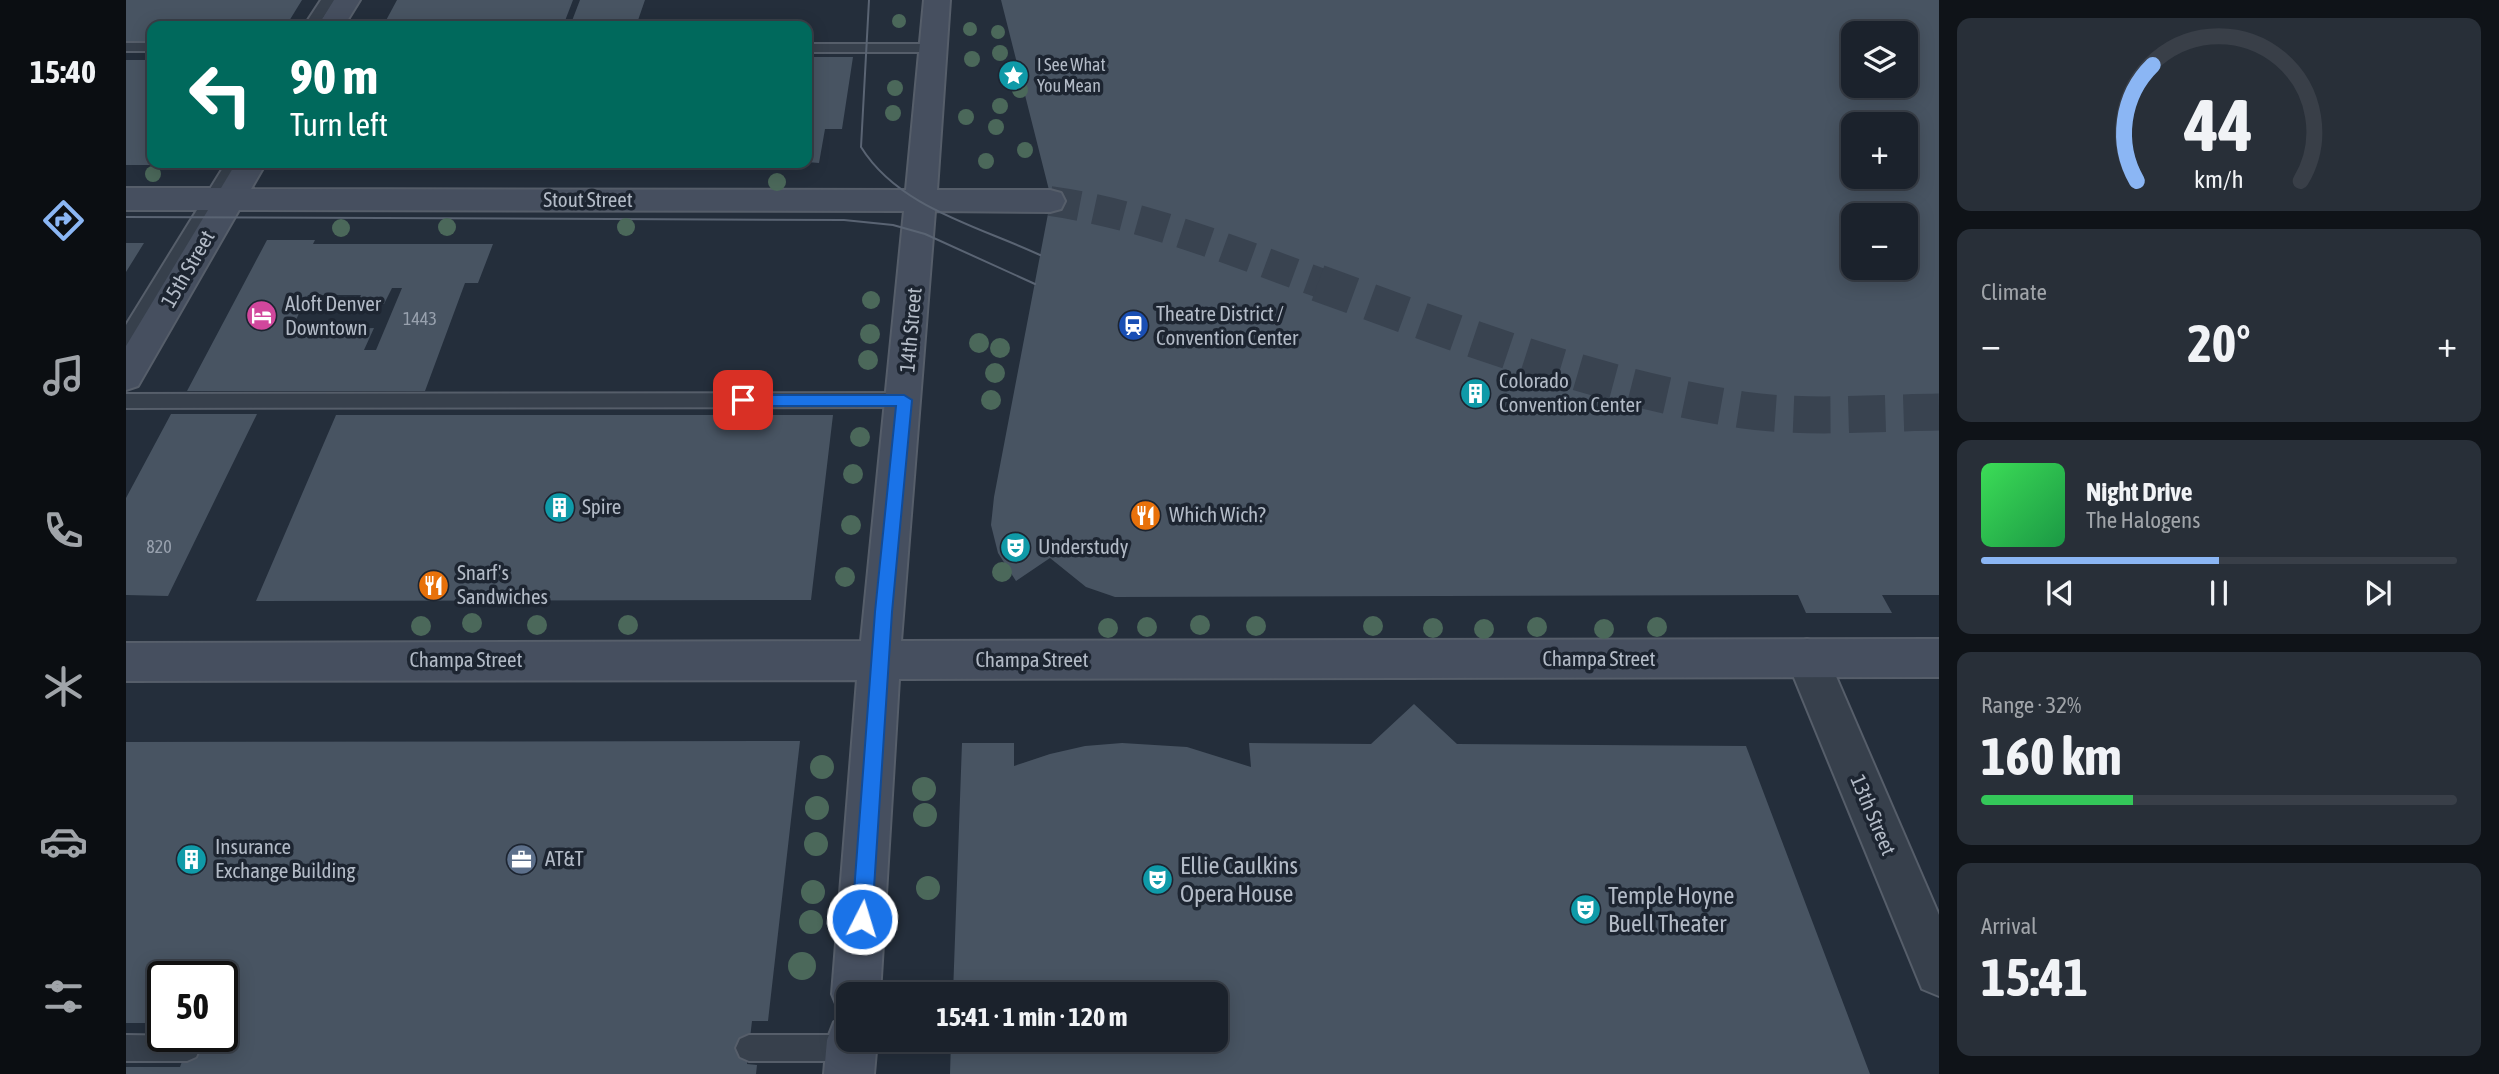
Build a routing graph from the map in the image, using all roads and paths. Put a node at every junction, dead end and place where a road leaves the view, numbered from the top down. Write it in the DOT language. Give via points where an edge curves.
graph roads {
  1 [pos="328,0"];
  2 [pos="347,0"];
  3 [pos="937,0"];
  4 [pos="314,21"];
  5 [pos="334,21"];
  6 [pos="126,47"];
  7 [pos="147,47"];
  8 [pos="812,48"];
  9 [pos="934,48"];
  10 [pos="231,168"];
  11 [pos="247,168"];
  12 [pos="126,199"];
  13 [pos="220,199"];
  14 [pos="921,201"];
  15 [pos="1050,201"];
  16 [pos="126,339"];
  17 [pos="126,376"];
  18 [pos="904,400"];
  19 [pos="126,401"];
  20 [pos="1807,658"];
  21 [pos="1939,658"];
  22 [pos="881,661"];
  23 [pos="126,662"];
  24 [pos="1935,955"];
  25 [pos="857,982"];
  26 [pos="126,1048"];
  27 [pos="147,1048"];
  28 [pos="749,1048"];
  29 [pos="851,1054"];
  1 -- 4 [label="lane"];
  2 -- 5 [label="main road"];
  3 -- 9 [label="main road, 14th Street"];
  6 -- 7 [label="lane"];
  8 -- 9 [label="lane"];
  9 -- 14 [label="main road, 14th Street"];
  10 -- 13 [label="lane"];
  11 -- 13 [label="main road, 15th Street"];
  12 -- 13 [label="main road, Stout Street"];
  13 -- 14 [label="main road, Stout Street"];
  13 -- 16 [label="lane"];
  13 -- 17 [label="main road, 15th Street"];
  14 -- 15 [label="main road, Stout Street"];
  14 -- 18 [label="main road, 14th Street"];
  18 -- 19 [label="lane"];
  18 -- 22 [label="main road, 14th Street"];
  20 -- 21 [label="main road, Champa Street"];
  20 -- 22 [label="main road, Champa Street"];
  20 -- 24 [label="street, 13th Street"];
  22 -- 23 [label="main road, Champa Street"];
  22 -- 25 [label="main road, 14th Street"];
  26 -- 27 [label="lane"];
  28 -- 29 [label="lane"];
}
